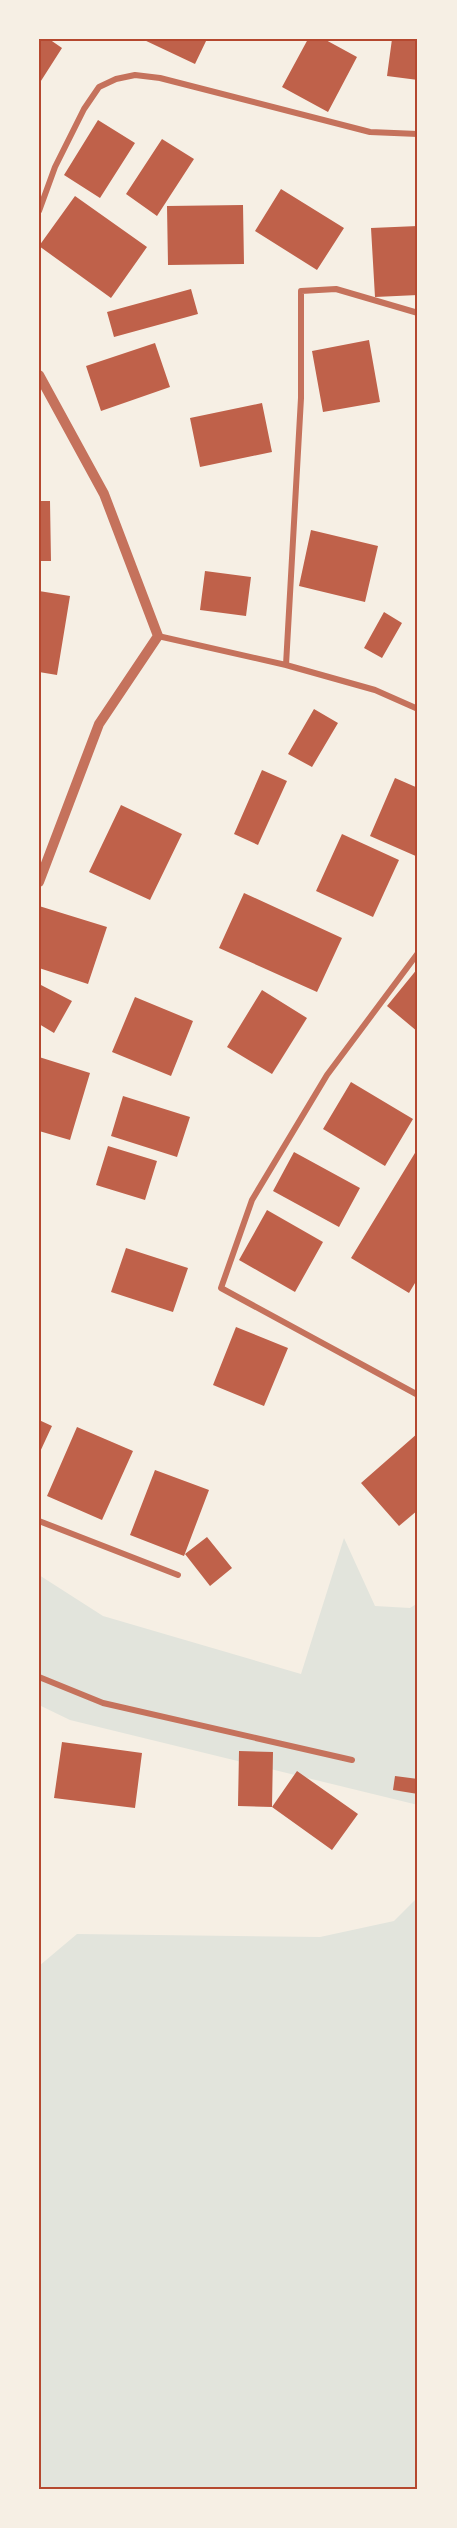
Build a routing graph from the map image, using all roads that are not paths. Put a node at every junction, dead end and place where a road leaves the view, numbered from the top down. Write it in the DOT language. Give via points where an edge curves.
graph roads {
  1 [pos="418,134"];
  2 [pos="39,211"];
  3 [pos="418,313"];
  4 [pos="39,375"];
  5 [pos="158,636"];
  6 [pos="286,665"];
  7 [pos="418,709"];
  8 [pos="39,882"];
  9 [pos="418,953"];
  10 [pos="418,1395"];
  11 [pos="39,1521"];
  12 [pos="178,1575"];
  13 [pos="39,1677"];
  14 [pos="352,1760"];
  1 -- 2 [label="street" via="370,132 135,75 99,87 55,167"];
  3 -- 6 [label="street" via="336,289 301,291 301,398"];
  4 -- 5 [label="street" via="104,494"];
  5 -- 6 [label="street"];
  5 -- 8 [label="street" via="99,724"];
  6 -- 7 [label="street" via="375,690"];
  9 -- 10 [label="street" via="327,1075 252,1200 221,1288"];
  11 -- 12 [label="street"];
  13 -- 14 [label="street" via="103,1702"];
}
